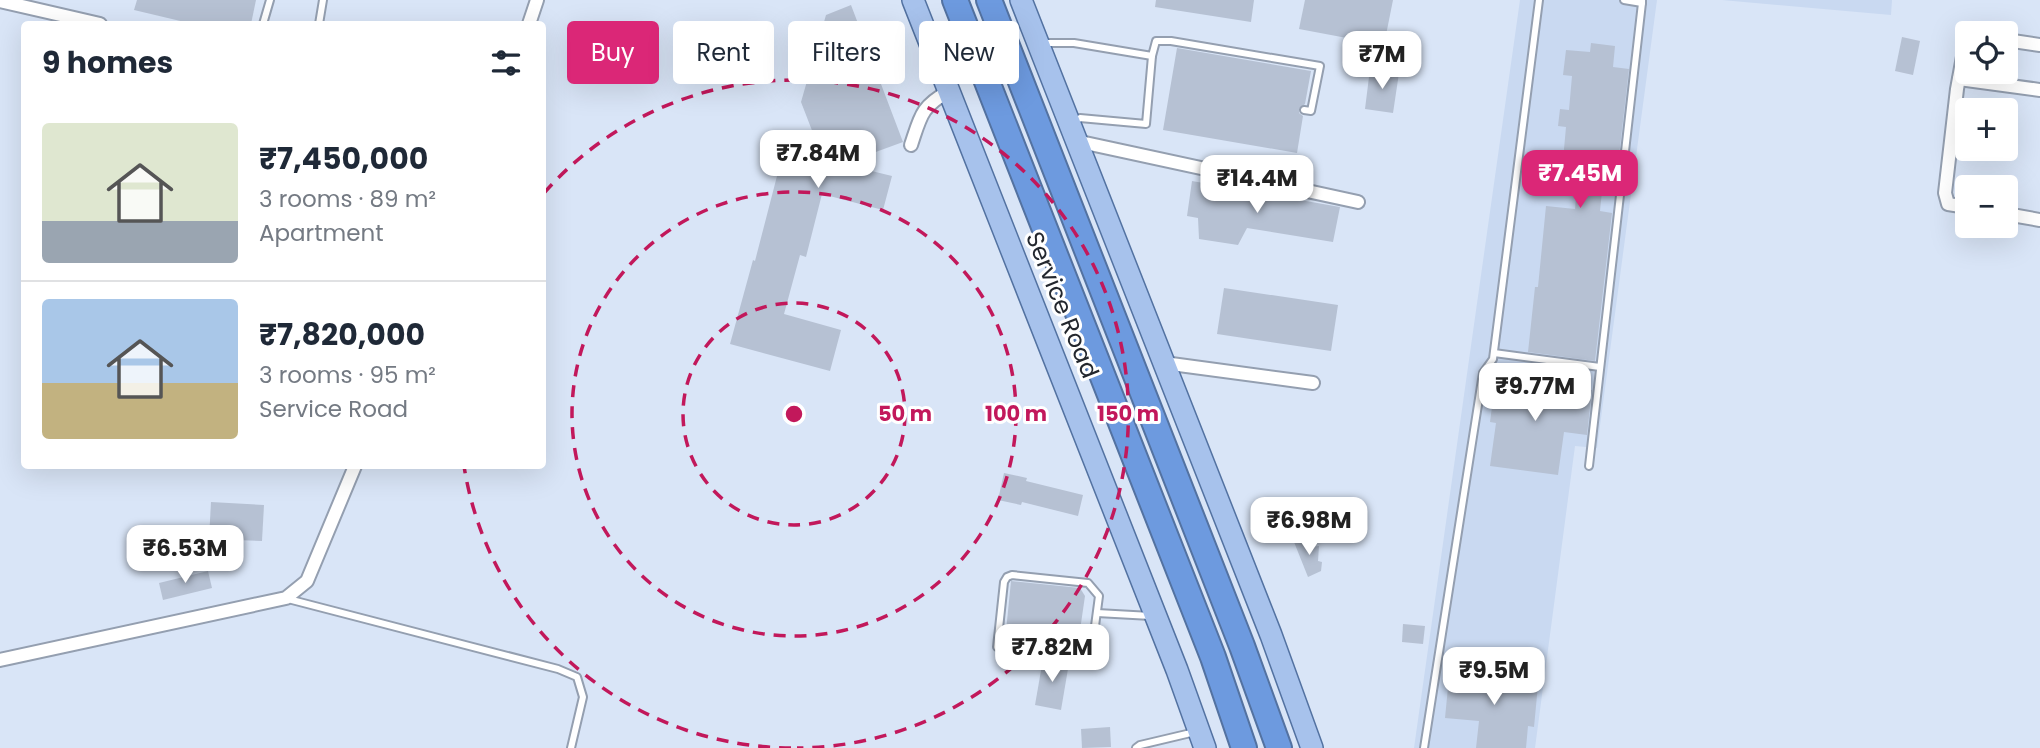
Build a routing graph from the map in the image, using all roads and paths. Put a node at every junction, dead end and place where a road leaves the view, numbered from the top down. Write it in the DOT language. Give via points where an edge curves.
graph roads {
  1 [pos="270,0"];
  2 [pos="323,0"];
  3 [pos="537,0"];
  4 [pos="913,0"];
  5 [pos="955,0"];
  6 [pos="989,0"];
  7 [pos="1021,0"];
  8 [pos="1539,0"];
  9 [pos="1624,0"];
  10 [pos="0,1"];
  11 [pos="1642,1"];
  12 [pos="87,21"];
  13 [pos="264,21"];
  14 [pos="320,21"];
  15 [pos="530,21"];
  16 [pos="2018,42"];
  17 [pos="1038,43"];
  18 [pos="2040,45"];
  19 [pos="1152,56"];
  20 [pos="1958,84"];
  21 [pos="1996,84"];
  22 [pos="2040,90"];
  23 [pos="949,91"];
  24 [pos="1304,110"];
  25 [pos="1073,134"];
  26 [pos="911,145"];
  27 [pos="1358,202"];
  28 [pos="1955,205"];
  29 [pos="2018,216"];
  30 [pos="2040,220"];
  31 [pos="1494,353"];
  32 [pos="1164,363"];
  33 [pos="1600,367"];
  34 [pos="1313,383"];
  35 [pos="1589,466"];
  36 [pos="354,469"];
  37 [pos="286,598"];
  38 [pos="1097,613"];
  39 [pos="1156,616"];
  40 [pos="0,660"];
  41 [pos="1202,740"];
  42 [pos="571,748"];
  43 [pos="1136,748"];
  44 [pos="1244,748"];
  45 [pos="1279,748"];
  46 [pos="1312,748"];
  47 [pos="1424,748"];
  1 -- 13 [label="lane"];
  2 -- 14 [label="lane"];
  3 -- 15 [label="street"];
  4 -- 23 [label="main road, Service Road"];
  5 -- 44 [label="highway" via="1213,657"];
  6 -- 45 [label="highway"];
  7 -- 17 [label="main road"];
  8 -- 31 [label="lane"];
  9 -- 11 [label="lane"];
  10 -- 12 [label="street"];
  11 -- 33 [label="lane"];
  16 -- 18 [label="street"];
  17 -- 19 [label="lane" via="1074,43"];
  17 -- 25 [label="main road"];
  19 -- 24 [label="lane" via="1156,41 1171,41 1320,65 1311,111"];
  19 -- 25 [label="lane" via="1146,124 1080,118"];
  20 -- 28 [label="street" via="1945,193 1948,204"];
  21 -- 22 [label="street"];
  23 -- 26 [label="street" via="925,108"];
  23 -- 39 [label="main road, Service Road"];
  25 -- 27 [label="street"];
  25 -- 32 [label="main road"];
  29 -- 30 [label="street"];
  31 -- 33 [label="lane"];
  31 -- 47 [label="lane" via="1483,373"];
  32 -- 34 [label="street"];
  32 -- 46 [label="main road"];
  33 -- 35 [label="lane"];
  36 -- 37 [label="street" via="307,581"];
  37 -- 40 [label="street"];
  37 -- 42 [label="lane" via="577,677 583,697"];
  38 -- 38 [label="lane" via="1099,596 1088,583 1012,575 1004,582 996,645 1087,658"];
  38 -- 39 [label="lane"];
  39 -- 41 [label="main road, Service Road"];
  41 -- 43 [label="lane"];
}
